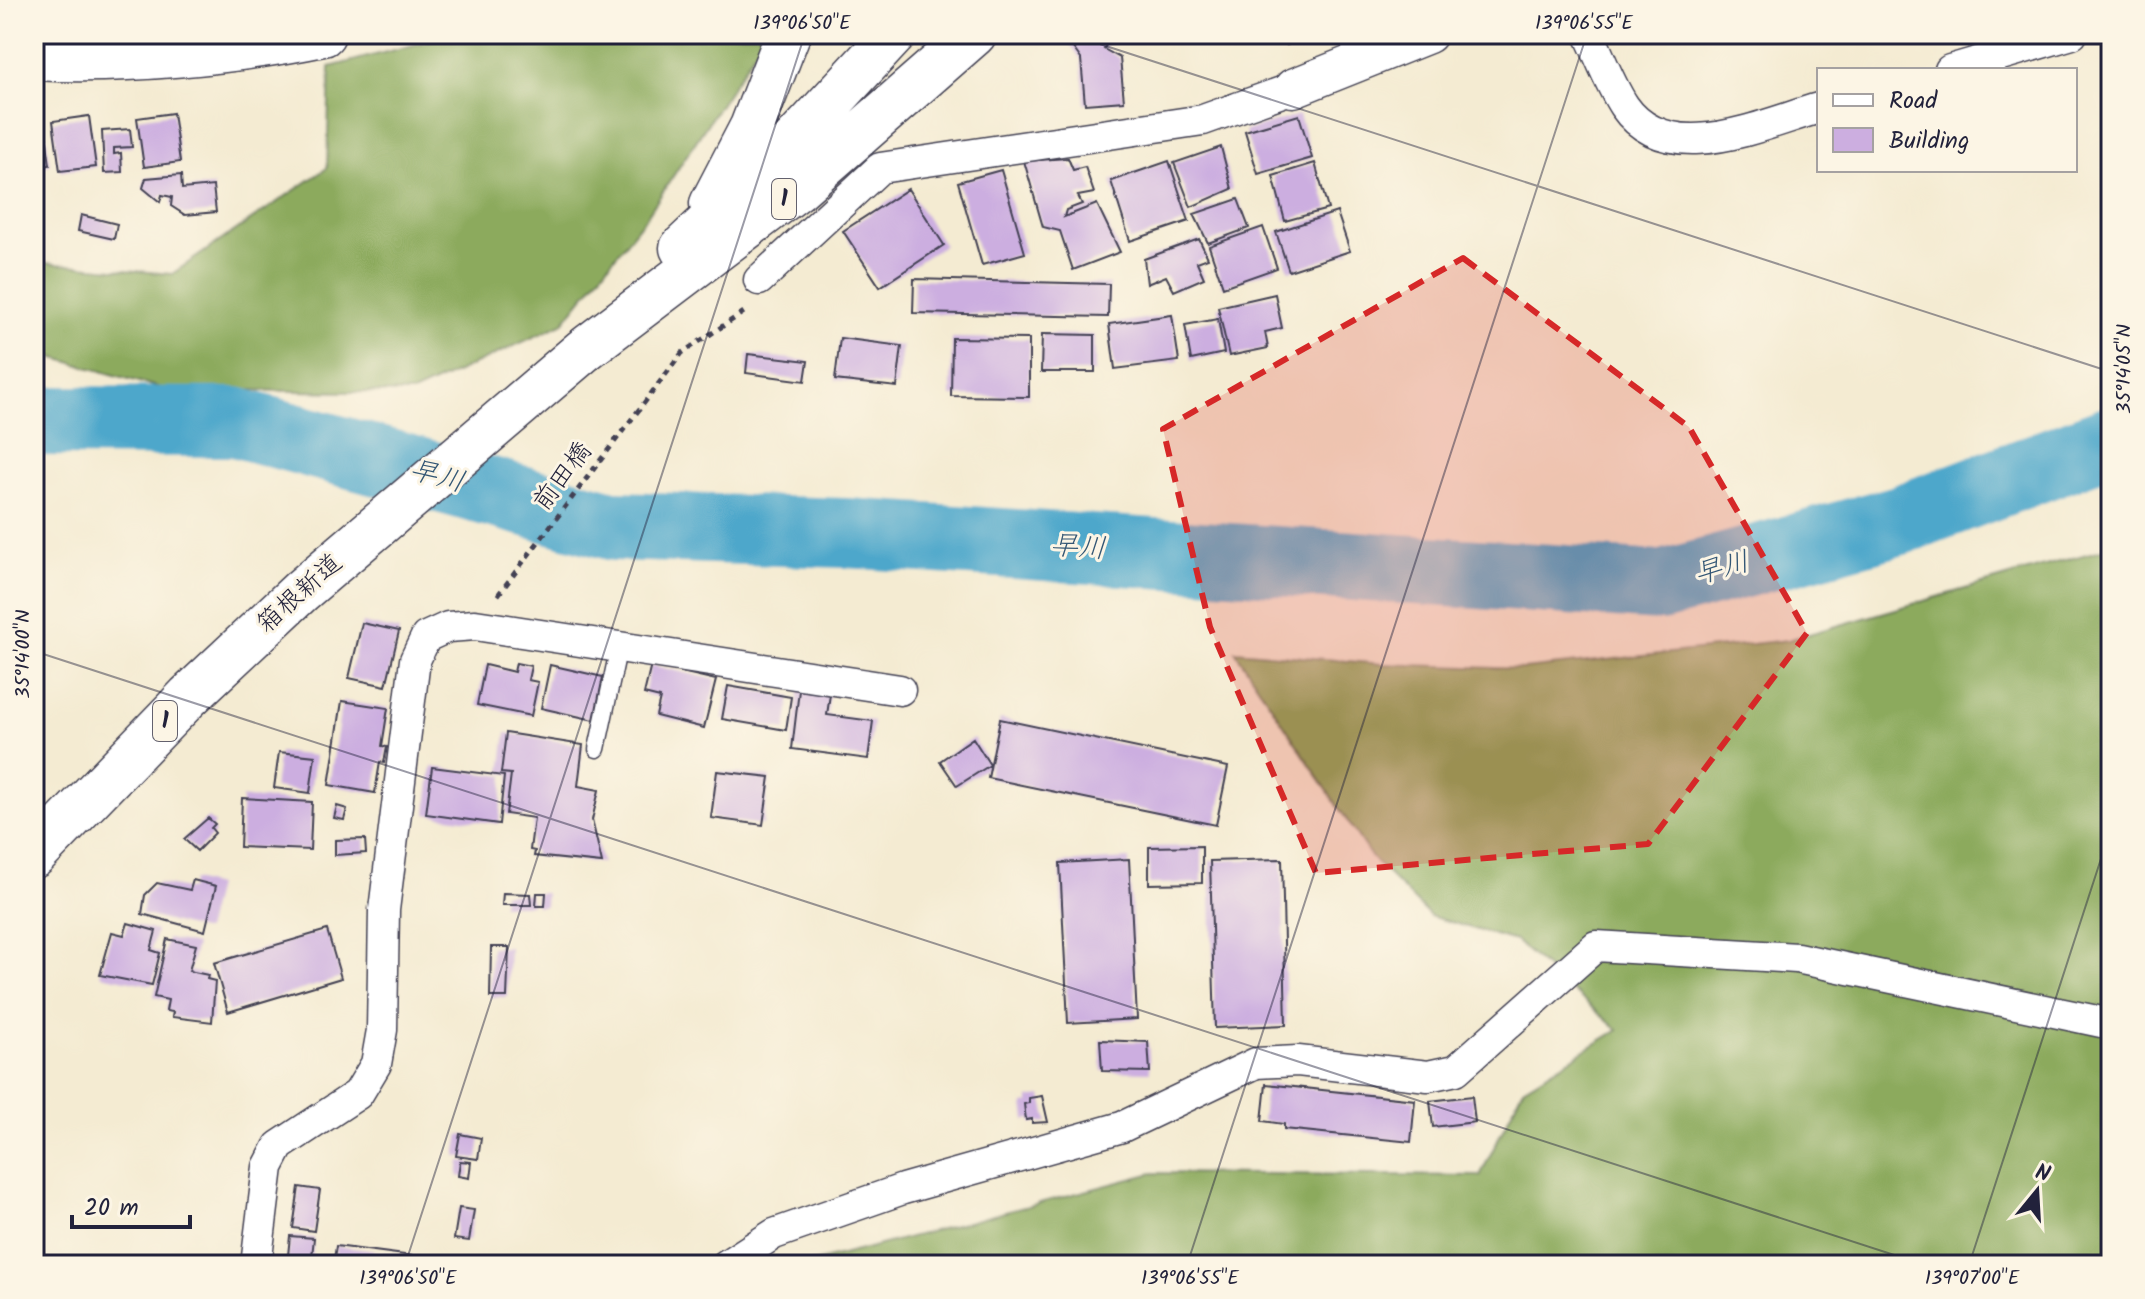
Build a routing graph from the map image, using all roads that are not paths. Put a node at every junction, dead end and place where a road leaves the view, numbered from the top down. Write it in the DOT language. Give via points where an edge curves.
graph roads {
  1 [pos="323,34"];
  2 [pos="788,34"];
  3 [pos="872,34"];
  4 [pos="894,34"];
  5 [pos="974,34"];
  6 [pos="1428,34"];
  7 [pos="1589,34"];
  8 [pos="2072,34"];
  9 [pos="34,58"];
  10 [pos="1957,68"];
  11 [pos="1293,88"];
  12 [pos="833,99"];
  13 [pos="1817,109"];
  14 [pos="698,231"];
  15 [pos="759,280"];
  16 [pos="584,350"];
  17 [pos="619,646"];
  18 [pos="900,690"];
  19 [pos="597,749"];
  20 [pos="34,856"];
  21 [pos="2111,1024"];
  22 [pos="256,1265"];
  23 [pos="726,1265"];
  1 -- 9 [label="highway" via="84,61"];
  2 -- 14 [label="highway, 1" via="752,127"];
  3 -- 12 [label="highway, 1"];
  4 -- 12 [label="highway, 1"];
  5 -- 16 [label="highway, 1" via="798,188"];
  6 -- 11 [label="street"];
  7 -- 13 [label="street" via="1625,108 1668,137 1705,141"];
  8 -- 10 [label="street"];
  11 -- 15 [label="street" via="1203,120 880,168"];
  12 -- 14 [label="highway, 1"];
  14 -- 16 [label="highway, 1"];
  16 -- 20 [label="highway, 箱根新道 / 1" via="301,591 188,697"];
  17 -- 18 [label="street"];
  17 -- 19 [label="lane"];
  17 -- 22 [label="street" via="475,625 448,627 426,637 415,660 384,910 382,1030 376,1064 358,1094 279,1146 268,1167"];
  21 -- 23 [label="street" via="1797,958 1596,946 1456,1070 1428,1076 1298,1061 1256,1063 1122,1127 903,1189 774,1234"];
}
